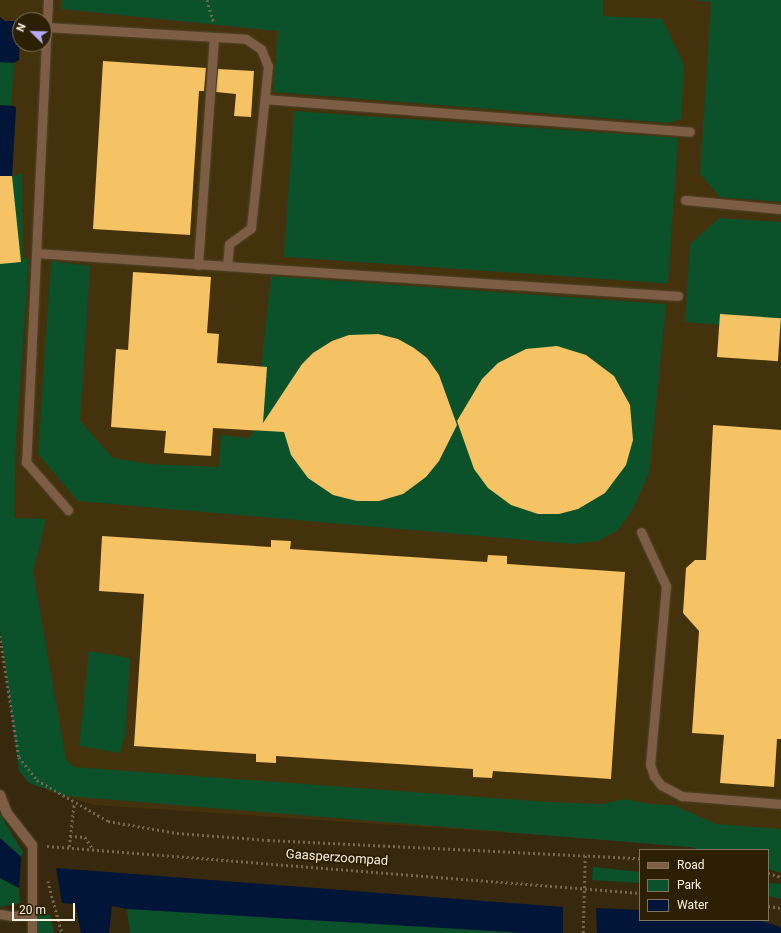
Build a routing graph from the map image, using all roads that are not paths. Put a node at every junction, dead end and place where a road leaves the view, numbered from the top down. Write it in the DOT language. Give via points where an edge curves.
graph roads {
  1 [pos="48,0"];
  2 [pos="47,12"];
  3 [pos="52,27"];
  4 [pos="214,38"];
  5 [pos="45,52"];
  6 [pos="265,98"];
  7 [pos="690,132"];
  8 [pos="685,200"];
  9 [pos="781,209"];
  10 [pos="37,253"];
  11 [pos="198,264"];
  12 [pos="227,266"];
  13 [pos="678,296"];
  14 [pos="68,510"];
  15 [pos="641,532"];
  16 [pos="0,795"];
  17 [pos="781,804"];
  18 [pos="32,845"];
  19 [pos="0,914"];
  20 [pos="32,914"];
  21 [pos="32,933"];
  1 -- 2 [label="lane"];
  3 -- 4 [label="lane"];
  4 -- 6 [label="lane" via="246,39 261,49 268,66"];
  4 -- 11 [label="lane"];
  5 -- 10 [label="lane"];
  6 -- 7 [label="lane"];
  6 -- 12 [label="lane" via="251,228 229,244"];
  8 -- 9 [label="lane"];
  10 -- 11 [label="lane"];
  10 -- 14 [label="lane" via="26,462"];
  11 -- 12 [label="lane"];
  12 -- 13 [label="lane"];
  15 -- 17 [label="lane" via="666,586 650,764 654,776 661,786 682,796"];
  16 -- 18 [label="street" via="8,812"];
  18 -- 20 [label="lane"];
  19 -- 20 [label="lane"];
  20 -- 21 [label="lane"];
}
